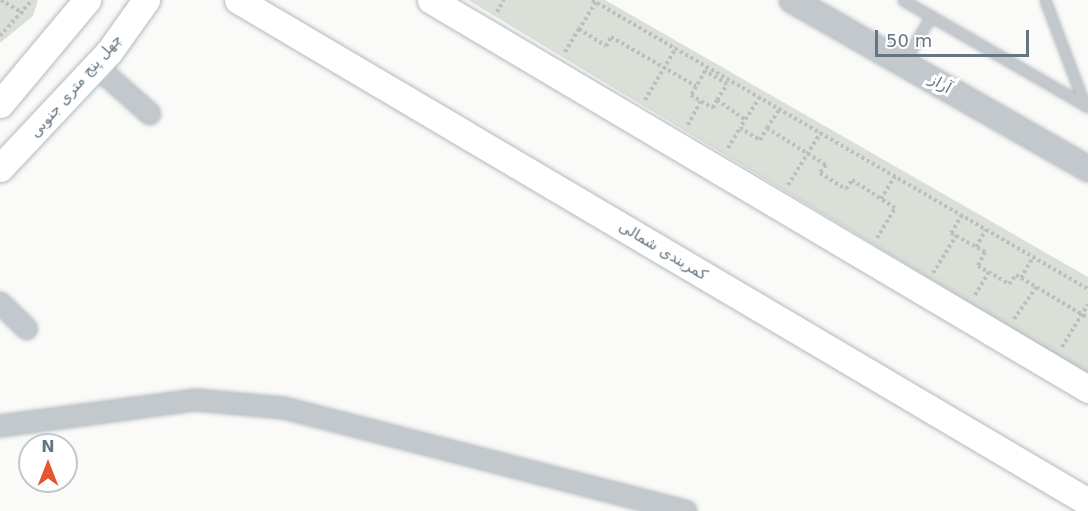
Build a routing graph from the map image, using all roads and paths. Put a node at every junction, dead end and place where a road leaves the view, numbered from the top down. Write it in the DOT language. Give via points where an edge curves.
graph roads {
  1 [pos="1,0"];
  2 [pos="32,0"];
  3 [pos="87,0"];
  4 [pos="146,0"];
  5 [pos="238,0"];
  6 [pos="431,0"];
  7 [pos="504,0"];
  8 [pos="792,0"];
  9 [pos="903,0"];
  10 [pos="1045,0"];
  11 [pos="594,1"];
  12 [pos="496,12"];
  13 [pos="23,13"];
  14 [pos="931,16"];
  15 [pos="579,29"];
  16 [pos="0,36"];
  17 [pos="676,48"];
  18 [pos="565,53"];
  19 [pos="903,63"];
  20 [pos="96,66"];
  21 [pos="664,67"];
  22 [pos="718,75"];
  23 [pos="696,86"];
  24 [pos="760,96"];
  25 [pos="645,100"];
  26 [pos="717,100"];
  27 [pos="701,101"];
  28 [pos="0,104"];
  29 [pos="1087,107"];
  30 [pos="781,108"];
  31 [pos="150,114"];
  32 [pos="746,120"];
  33 [pos="688,125"];
  34 [pos="740,128"];
  35 [pos="767,128"];
  36 [pos="821,132"];
  37 [pos="728,148"];
  38 [pos="807,153"];
  39 [pos="0,168"];
  40 [pos="1088,169"];
  41 [pos="895,176"];
  42 [pos="788,185"];
  43 [pos="881,199"];
  44 [pos="962,215"];
  45 [pos="987,230"];
  46 [pos="957,236"];
  47 [pos="876,239"];
  48 [pos="976,247"];
  49 [pos="1033,257"];
  50 [pos="989,272"];
  51 [pos="933,274"];
  52 [pos="1021,278"];
  53 [pos="1036,287"];
  54 [pos="1088,289"];
  55 [pos="973,299"];
  56 [pos="0,303"];
  57 [pos="1088,304"];
  58 [pos="1082,314"];
  59 [pos="1088,318"];
  60 [pos="1012,323"];
  61 [pos="27,329"];
  62 [pos="1059,351"];
  63 [pos="1088,389"];
  64 [pos="0,426"];
  65 [pos="1088,502"];
  66 [pos="686,511"];
  1 -- 13 [label="path"];
  2 -- 13 [label="path"];
  3 -- 28 [label="main road"];
  4 -- 20 [label="main road, چهل پنج متری جنوبی"];
  5 -- 65 [label="main road, کمربندی شمالی"];
  6 -- 63 [label="main road"];
  7 -- 12 [label="path"];
  8 -- 19 [label="street, آراز"];
  9 -- 14 [label="lane"];
  10 -- 29 [label="lane"];
  11 -- 15 [label="path"];
  11 -- 17 [label="path"];
  13 -- 16 [label="path"];
  14 -- 19 [label="lane"];
  14 -- 29 [label="lane"];
  15 -- 18 [label="path"];
  15 -- 21 [label="path" via="606,46 611,37"];
  17 -- 21 [label="path"];
  17 -- 22 [label="path"];
  19 -- 40 [label="street, آراز"];
  20 -- 31 [label="street"];
  20 -- 39 [label="main road, چهل پنج متری جنوبی"];
  21 -- 23 [label="path"];
  21 -- 25 [label="path"];
  22 -- 23 [label="path" via="705,71"];
  22 -- 24 [label="path"];
  22 -- 26 [label="path" via="727,84"];
  23 -- 27 [label="path" via="690,95"];
  24 -- 30 [label="path"];
  24 -- 32 [label="path"];
  26 -- 27 [label="path" via="713,108"];
  26 -- 32 [label="path"];
  27 -- 33 [label="path"];
  30 -- 35 [label="path"];
  30 -- 36 [label="path"];
  32 -- 34 [label="path"];
  34 -- 35 [label="path" via="760,140"];
  34 -- 37 [label="path"];
  35 -- 38 [label="path"];
  36 -- 38 [label="path"];
  36 -- 41 [label="path"];
  38 -- 42 [label="path"];
  38 -- 43 [label="path" via="826,165 820,174 846,189 852,180"];
  41 -- 43 [label="path"];
  41 -- 44 [label="path"];
  43 -- 47 [label="path" via="895,208"];
  44 -- 45 [label="path"];
  44 -- 46 [label="path" via="951,233"];
  45 -- 48 [label="path"];
  45 -- 49 [label="path"];
  46 -- 48 [label="path"];
  46 -- 51 [label="path"];
  48 -- 50 [label="path" via="985,252 978,266"];
  49 -- 52 [label="path"];
  49 -- 54 [label="path"];
  50 -- 52 [label="path" via="1009,284 1016,275"];
  50 -- 55 [label="path"];
  52 -- 53 [label="path"];
  53 -- 58 [label="path"];
  53 -- 60 [label="path"];
  56 -- 61 [label="street"];
  57 -- 58 [label="path"];
  58 -- 59 [label="path"];
  58 -- 62 [label="path"];
  64 -- 66 [label="street" via="196,400 284,408"];
}
